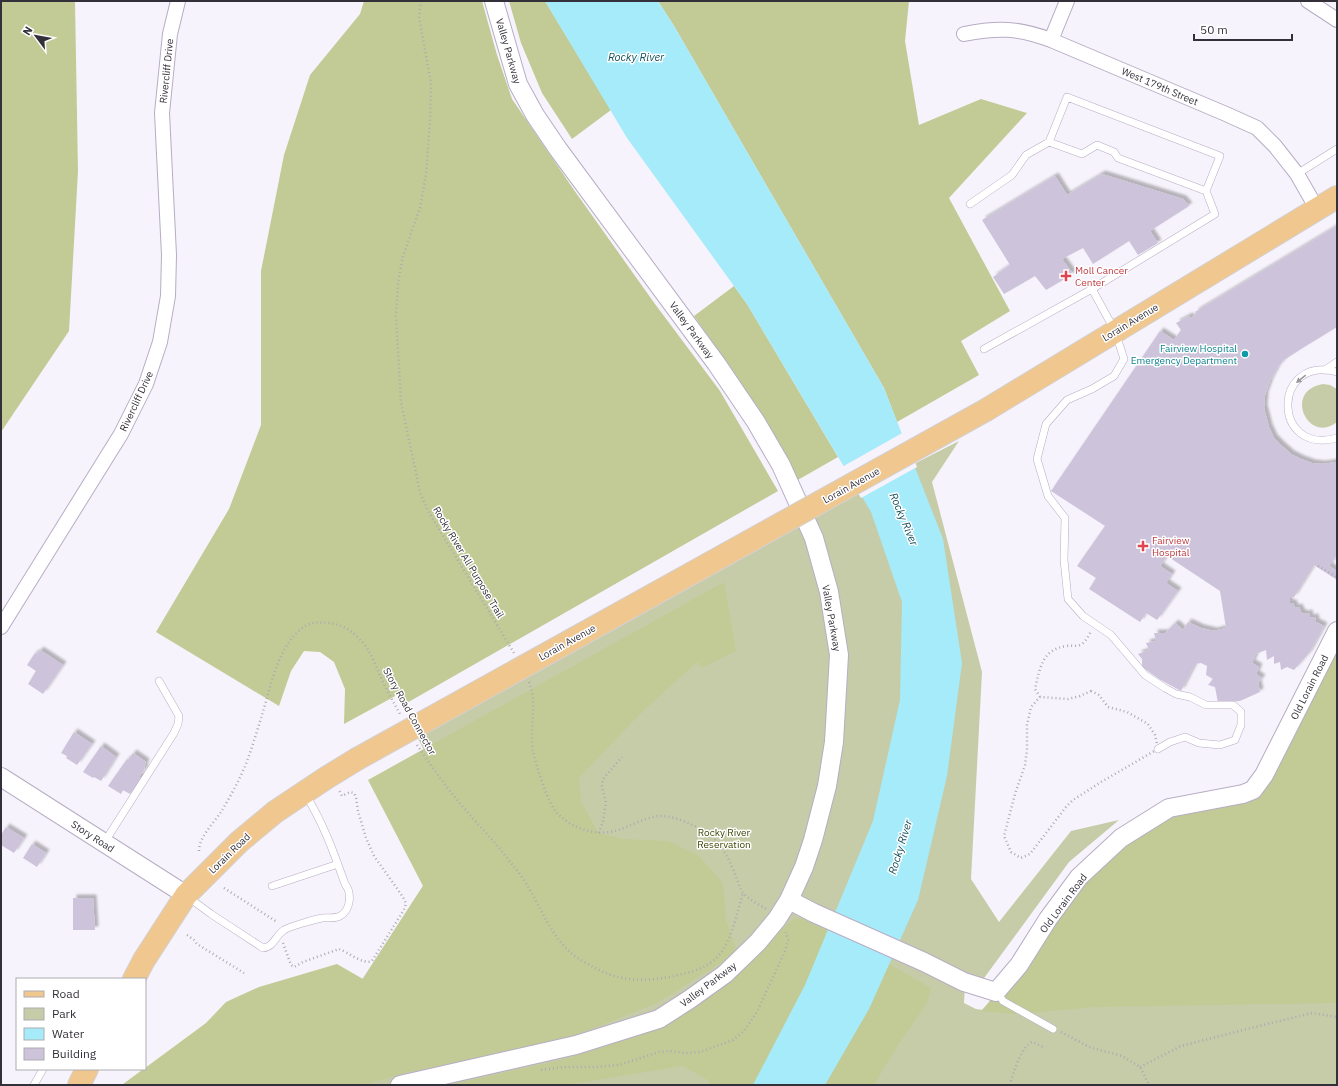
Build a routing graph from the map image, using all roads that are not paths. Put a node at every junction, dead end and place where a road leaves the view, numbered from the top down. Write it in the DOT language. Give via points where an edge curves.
graph roads {
  1 [pos="178,1"];
  2 [pos="494,1"];
  3 [pos="1067,1"];
  4 [pos="1308,1"];
  5 [pos="1337,20"];
  6 [pos="964,34"];
  7 [pos="1051,40"];
  8 [pos="1049,142"];
  9 [pos="1337,149"];
  10 [pos="1297,174"];
  11 [pos="1206,191"];
  12 [pos="1337,197"];
  13 [pos="970,204"];
  14 [pos="1317,209"];
  15 [pos="1092,290"];
  16 [pos="1115,331"];
  17 [pos="984,349"];
  18 [pos="1337,362"];
  19 [pos="1325,370"];
  20 [pos="1337,372"];
  21 [pos="1337,438"];
  22 [pos="1,627"];
  23 [pos="1337,631"];
  24 [pos="159,680"];
  25 [pos="1158,749"];
  26 [pos="356,759"];
  27 [pos="1,777"];
  28 [pos="304,792"];
  29 [pos="104,843"];
  30 [pos="338,864"];
  31 [pos="272,886"];
  32 [pos="186,895"];
  33 [pos="789,900"];
  34 [pos="135,978"];
  35 [pos="996,992"];
  36 [pos="1053,1029"];
  37 [pos="42,1070"];
  38 [pos="86,1070"];
  39 [pos="34,1085"];
  40 [pos="79,1085"];
  41 [pos="400,1085"];
  1 -- 22 [label="street, Rivercliff Drive" via="170,34 162,113 169,255 168,296 160,342 146,384 121,434"];
  2 -- 33 [label="street, Valley Parkway" via="518,84 535,115 756,422 781,465 814,538 830,592 839,654 834,742 827,786 813,840"];
  3 -- 7 [label="street"];
  4 -- 5 [label="street"];
  6 -- 7 [label="street, West 179th Street" via="1001,29 1031,33"];
  7 -- 10 [label="street, West 179th Street" via="1257,128"];
  8 -- 11 [label="lane" via="1082,154 1097,144 1114,152 1118,158"];
  8 -- 11 [label="lane" via="1067,97 1220,156"];
  8 -- 13 [label="lane" via="1026,155 1012,176"];
  9 -- 10 [label="lane"];
  10 -- 14 [label="street, West 179th Street"];
  11 -- 15 [label="lane" via="1215,214"];
  12 -- 14 [label="main road, Lorain Avenue"];
  14 -- 16 [label="main road, Lorain Avenue"];
  15 -- 16 [label="lane"];
  15 -- 17 [label="lane"];
  16 -- 25 [label="lane" via="1124,359 1114,376 1067,400 1046,424 1037,459 1048,496 1065,518 1064,552 1068,600 1083,616 1112,635 1145,675 1165,688 1206,705 1233,705 1241,712 1241,725 1235,740 1220,744 1199,743 1184,737"];
  16 -- 26 [label="main road, Lorain Avenue, bridge" via="986,410"];
  18 -- 19 [label="lane"];
  19 -- 20 [label="lane"];
  19 -- 21 [label="lane, one-way" via="1313,371 1294,384 1287,406 1289,418 1304,436 1327,441"];
  23 -- 35 [label="street, Old Lorain Road" via="1264,775 1253,790 1169,808 1121,838 1079,877 1019,965"];
  24 -- 29 [label="lane" via="179,716 178,724"];
  26 -- 28 [label="main road, Lorain Road"];
  27 -- 29 [label="street, Story Road"];
  28 -- 30 [label="lane" via="326,833"];
  28 -- 32 [label="main road, Lorain Road" via="239,842"];
  29 -- 32 [label="street, Story Road"];
  30 -- 31 [label="lane"];
  30 -- 32 [label="lane" via="349,893 349,903 345,912 339,917 320,918 284,930 268,948 264,948 211,914"];
  32 -- 34 [label="main road, Lorain Road"];
  33 -- 35 [label="street" via="964,982"];
  33 -- 41 [label="street, Valley Parkway" via="758,942 725,974 659,1019 576,1045"];
  35 -- 36 [label="lane" via="1003,1001"];
  37 -- 39 [label="lane"];
  38 -- 40 [label="main road"];
}
